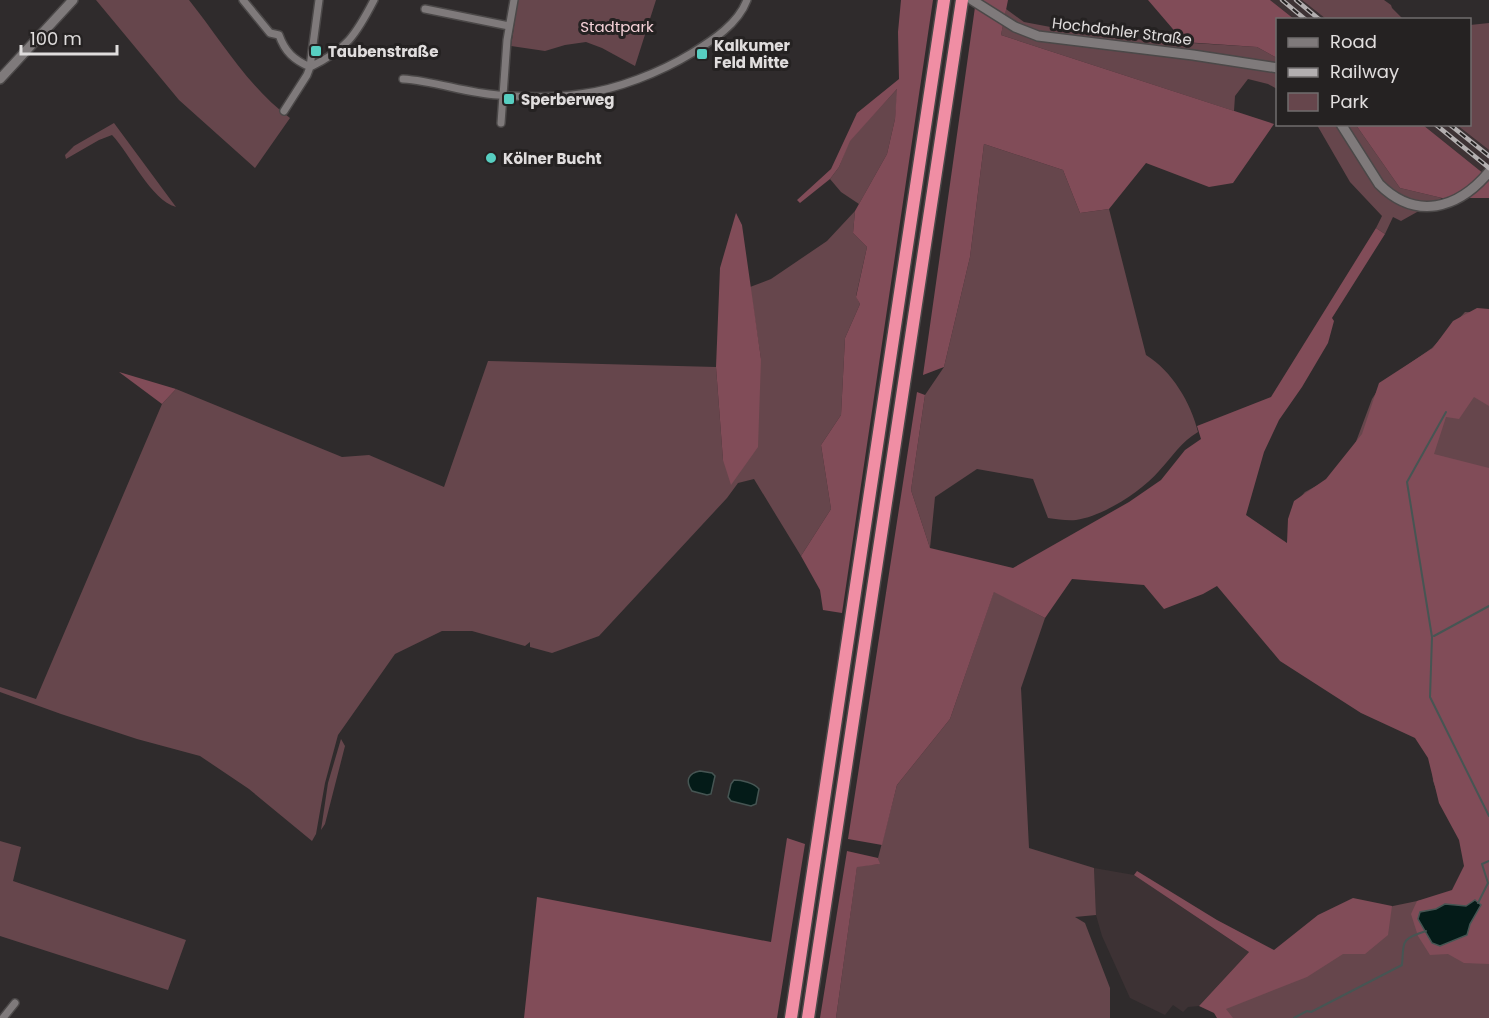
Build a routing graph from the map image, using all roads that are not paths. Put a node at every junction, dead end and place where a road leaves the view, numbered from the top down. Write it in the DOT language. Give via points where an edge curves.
graph roads {
  1 [pos="73,0"];
  2 [pos="243,0"];
  3 [pos="319,0"];
  4 [pos="374,0"];
  5 [pos="514,0"];
  6 [pos="747,0"];
  7 [pos="944,0"];
  8 [pos="962,0"];
  9 [pos="972,0"];
  10 [pos="425,9"];
  11 [pos="509,26"];
  12 [pos="310,68"];
  13 [pos="1276,68"];
  14 [pos="0,79"];
  15 [pos="403,79"];
  16 [pos="504,95"];
  17 [pos="284,111"];
  18 [pos="501,123"];
  19 [pos="1342,126"];
  20 [pos="1486,175"];
  21 [pos="15,1003"];
  22 [pos="3,1018"];
  23 [pos="791,1018"];
  24 [pos="808,1018"];
  1 -- 14 [label="main road"];
  2 -- 12 [label="street" via="270,33 279,35 284,48"];
  3 -- 12 [label="street"];
  4 -- 12 [label="street" via="349,42"];
  5 -- 11 [label="street"];
  6 -- 16 [label="street" via="722,33 662,69 582,94"];
  7 -- 23 [label="highway"];
  8 -- 24 [label="highway"];
  9 -- 13 [label="main road, Hochdahler Straße" via="1018,29 1038,36"];
  10 -- 11 [label="street"];
  11 -- 16 [label="street"];
  12 -- 17 [label="street"];
  15 -- 16 [label="street"];
  16 -- 18 [label="street"];
  19 -- 20 [label="main road" via="1379,184 1407,203 1448,204 1469,194"];
  21 -- 22 [label="street"];
}
